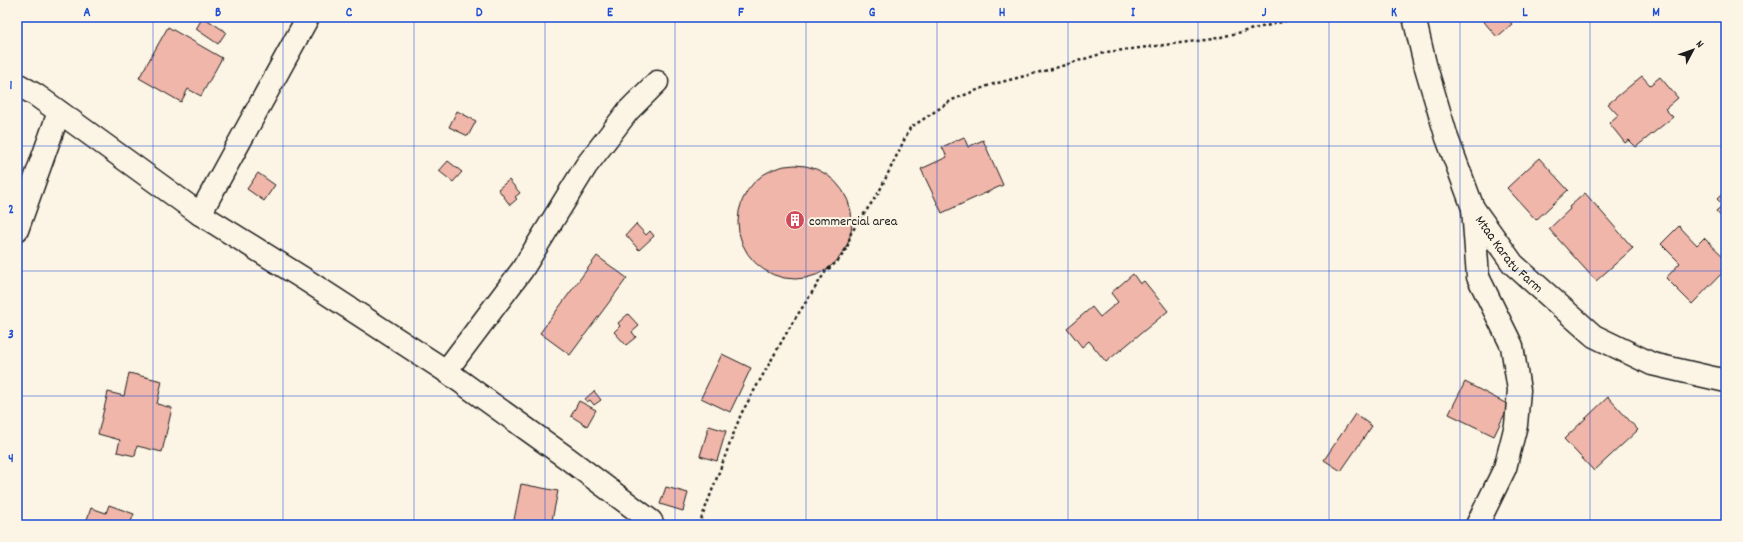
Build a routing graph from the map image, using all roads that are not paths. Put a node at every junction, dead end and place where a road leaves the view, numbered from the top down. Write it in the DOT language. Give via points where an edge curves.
graph roads {
  1 [pos="308,17"];
  2 [pos="1414,17"];
  3 [pos="658,82"];
  4 [pos="17,84"];
  5 [pos="59,112"];
  6 [pos="1473,208"];
  7 [pos="200,214"];
  8 [pos="17,230"];
  9 [pos="446,371"];
  10 [pos="1726,381"];
  11 [pos="654,525"];
  12 [pos="1477,525"];
  1 -- 7 [label="street"];
  2 -- 6 [label="street, Mtaa Karatu Farm" via="1447,138"];
  3 -- 9 [label="street" via="628,111 586,166 522,270"];
  4 -- 5 [label="street"];
  5 -- 7 [label="street"];
  5 -- 8 [label="street"];
  6 -- 10 [label="street, Mtaa Karatu Farm" via="1513,264 1594,336 1652,364"];
  6 -- 12 [label="street" via="1478,277 1512,346 1519,390 1516,425 1505,468"];
  7 -- 9 [label="street"];
  9 -- 11 [label="street" via="567,458"];
}
